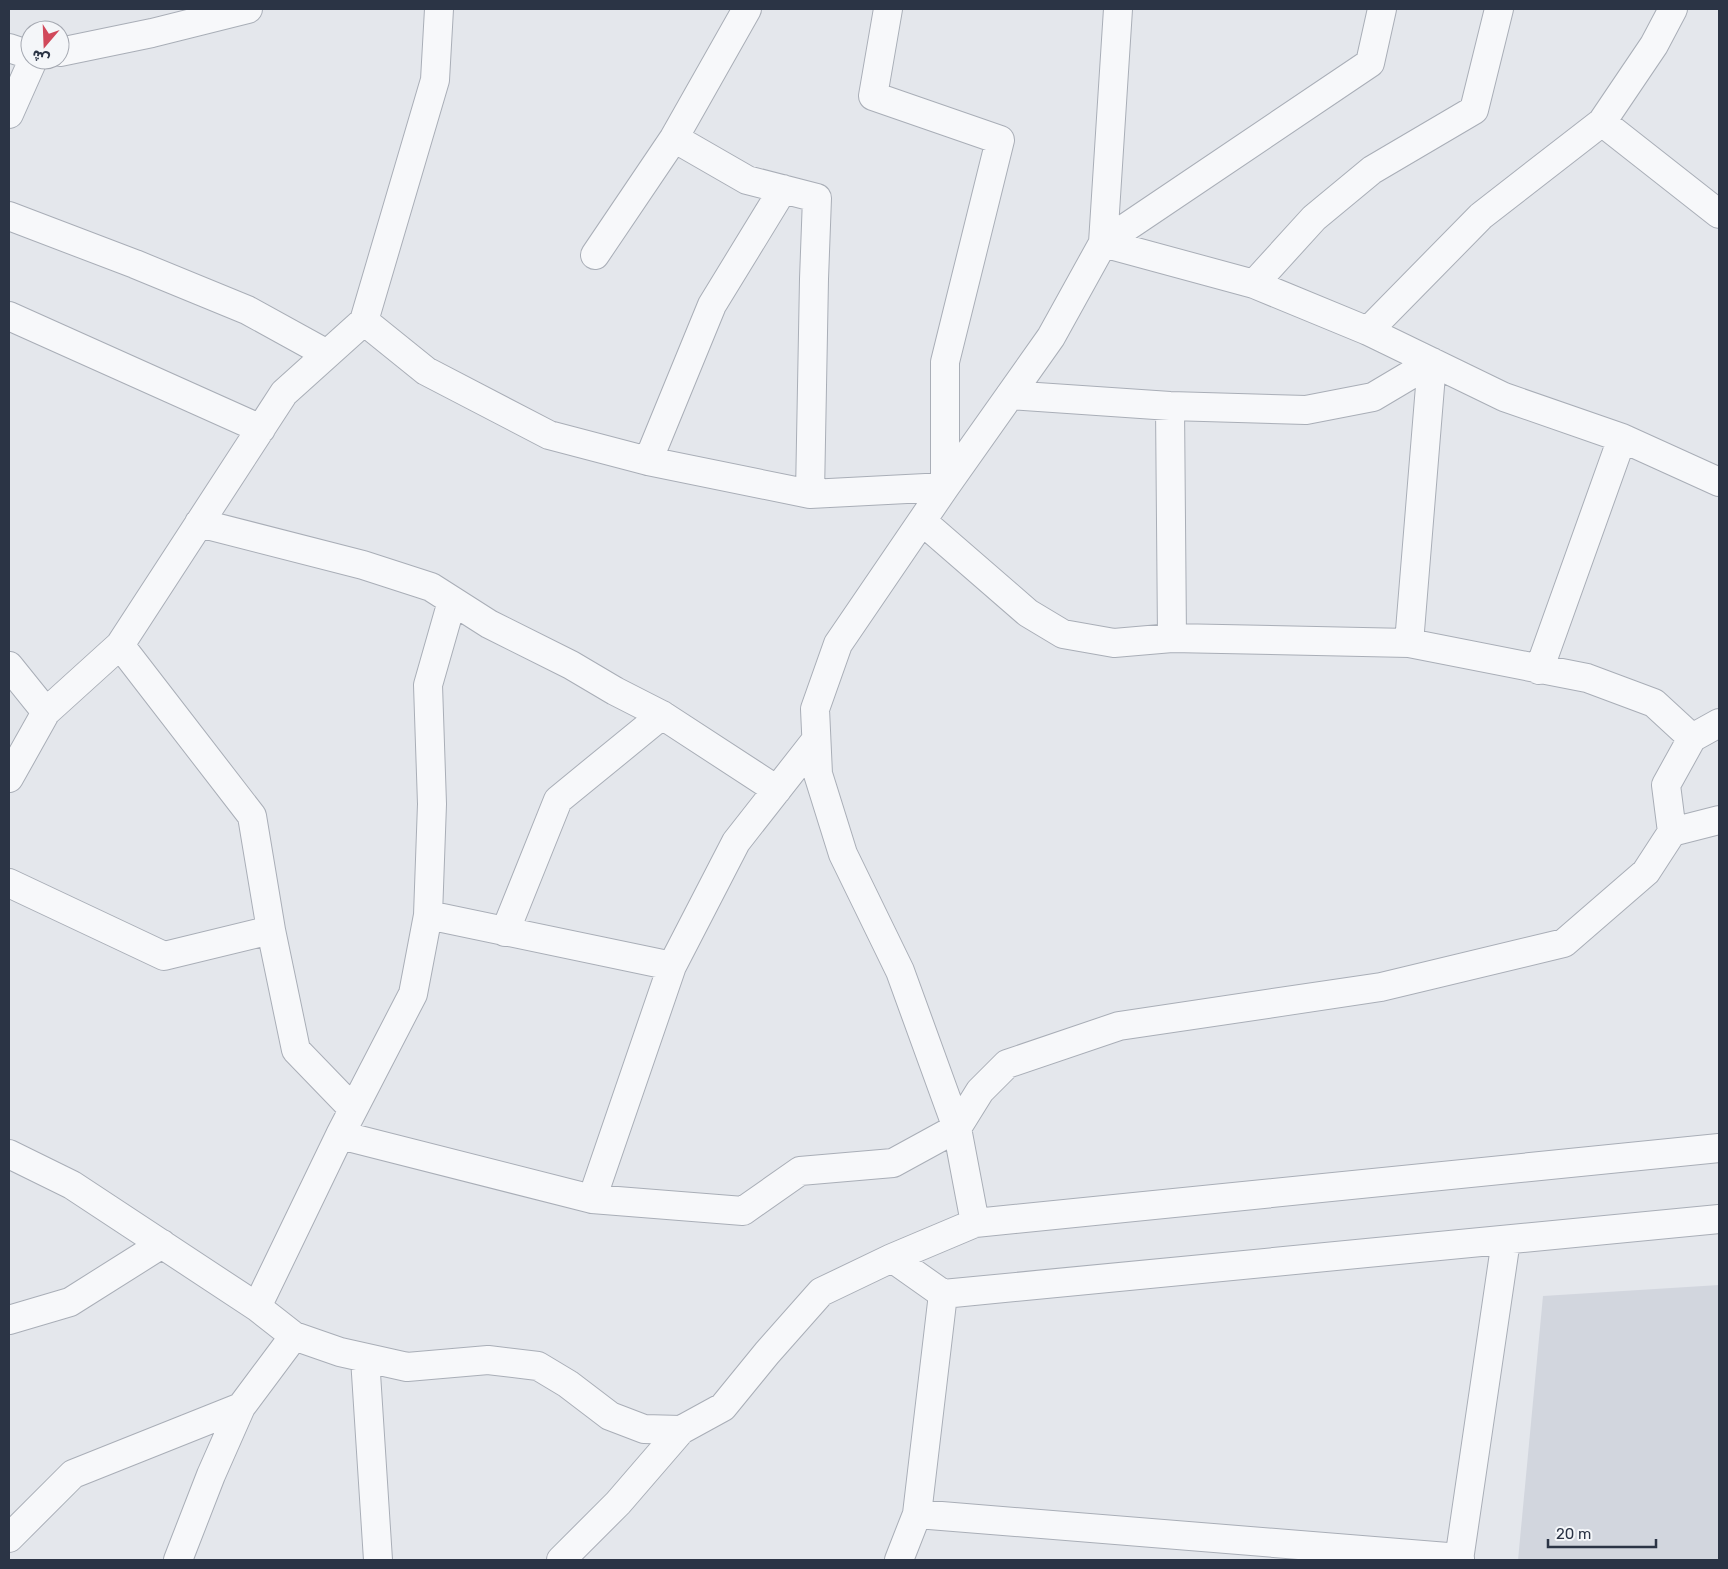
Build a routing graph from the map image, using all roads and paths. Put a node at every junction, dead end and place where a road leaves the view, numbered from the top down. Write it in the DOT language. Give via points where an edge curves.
graph roads {
  1 [pos="248,9"];
  2 [pos="439,9"];
  3 [pos="747,9"];
  4 [pos="888,9"];
  5 [pos="1118,9"];
  6 [pos="1382,9"];
  7 [pos="1499,9"];
  8 [pos="1673,9"];
  9 [pos="70,50"];
  10 [pos="29,70"];
  11 [pos="9,114"];
  12 [pos="1602,122"];
  13 [pos="674,138"];
  14 [pos="783,189"];
  15 [pos="1719,214"];
  16 [pos="9,216"];
  17 [pos="1103,243"];
  18 [pos="595,254"];
  19 [pos="1254,284"];
  20 [pos="9,316"];
  21 [pos="364,321"];
  22 [pos="1368,331"];
  23 [pos="327,354"];
  24 [pos="1432,362"];
  25 [pos="1010,395"];
  26 [pos="1170,406"];
  27 [pos="261,429"];
  28 [pos="1622,438"];
  29 [pos="648,461"];
  30 [pos="1719,482"];
  31 [pos="945,487"];
  32 [pos="810,494"];
  33 [pos="922,522"];
  34 [pos="199,524"];
  35 [pos="452,601"];
  36 [pos="1172,638"];
  37 [pos="1409,643"];
  38 [pos="120,645"];
  39 [pos="9,666"];
  40 [pos="1539,670"];
  41 [pos="46,712"];
  42 [pos="662,715"];
  43 [pos="1719,723"];
  44 [pos="1692,738"];
  45 [pos="816,740"];
  46 [pos="9,778"];
  47 [pos="777,790"];
  48 [pos="1719,820"];
  49 [pos="1672,832"];
  50 [pos="9,883"];
  51 [pos="428,915"];
  52 [pos="271,930"];
  53 [pos="505,932"];
  54 [pos="672,966"];
  55 [pos="353,1109"];
  56 [pos="958,1128"];
  57 [pos="340,1135"];
  58 [pos="1719,1148"];
  59 [pos="9,1154"];
  60 [pos="592,1199"];
  61 [pos="1719,1219"];
  62 [pos="975,1223"];
  63 [pos="1506,1240"];
  64 [pos="162,1244"];
  65 [pos="892,1258"];
  66 [pos="943,1294"];
  67 [pos="257,1307"];
  68 [pos="9,1320"];
  69 [pos="294,1336"];
  70 [pos="365,1358"];
  71 [pos="241,1407"];
  72 [pos="681,1430"];
  73 [pos="917,1514"];
  74 [pos="9,1538"];
  75 [pos="1460,1559"];
  76 [pos="178,1560"];
  77 [pos="378,1560"];
  78 [pos="561,1560"];
  79 [pos="899,1560"];
  1 -- 9 [label="street"];
  2 -- 21 [label="street" via="435,80"];
  3 -- 13 [label="street"];
  4 -- 31 [label="street" via="873,96 1000,140 945,362"];
  5 -- 17 [label="street"];
  6 -- 17 [label="street" via="1370,63"];
  7 -- 19 [label="street" via="1474,110 1372,170 1314,218"];
  8 -- 12 [label="street" via="1654,45"];
  10 -- 11 [label="street"];
  12 -- 15 [label="street"];
  12 -- 22 [label="street" via="1481,216"];
  13 -- 14 [label="street" via="747,180"];
  13 -- 18 [label="street"];
  14 -- 29 [label="street" via="712,305"];
  14 -- 32 [label="street" via="817,198"];
  16 -- 23 [label="street" via="246,310"];
  17 -- 19 [label="street"];
  17 -- 25 [label="street" via="1051,337"];
  19 -- 22 [label="street"];
  20 -- 27 [label="street"];
  21 -- 23 [label="street"];
  21 -- 29 [label="street" via="426,371 549,435"];
  22 -- 24 [label="street"];
  23 -- 27 [label="street" via="284,393"];
  24 -- 26 [label="street" via="1373,397 1306,410"];
  24 -- 28 [label="street" via="1504,396"];
  24 -- 37 [label="street"];
  25 -- 26 [label="street"];
  25 -- 31 [label="street"];
  26 -- 36 [label="street"];
  27 -- 34 [label="street"];
  28 -- 30 [label="street"];
  28 -- 40 [label="street"];
  29 -- 32 [label="street"];
  31 -- 32 [label="street"];
  31 -- 33 [label="street"];
  33 -- 36 [label="street" via="1028,613 1063,634 1114,643"];
  33 -- 45 [label="street" via="838,644 815,709"];
  34 -- 35 [label="street" via="363,565 431,588"];
  34 -- 38 [label="street"];
  35 -- 42 [label="street"];
  35 -- 51 [label="street" via="428,684 432,804"];
  36 -- 37 [label="street"];
  37 -- 40 [label="street"];
  38 -- 41 [label="street"];
  38 -- 52 [label="street" via="252,816"];
  39 -- 41 [label="street"];
  40 -- 44 [label="street" via="1587,678 1654,703"];
  41 -- 46 [label="street"];
  42 -- 47 [label="street"];
  42 -- 53 [label="street" via="558,800"];
  43 -- 44 [label="street"];
  44 -- 49 [label="street" via="1666,785"];
  45 -- 47 [label="street"];
  45 -- 56 [label="street" via="818,774 843,854 900,971"];
  47 -- 54 [label="street" via="736,842"];
  48 -- 49 [label="street"];
  49 -- 56 [label="street" via="1646,872 1564,943 1380,987 1119,1026 1007,1064 980,1091"];
  50 -- 52 [label="street" via="164,956"];
  51 -- 53 [label="street"];
  51 -- 55 [label="street" via="413,994"];
  52 -- 55 [label="street" via="296,1050"];
  53 -- 54 [label="street"];
  54 -- 60 [label="street"];
  55 -- 57 [label="street"];
  56 -- 60 [label="street" via="893,1163 800,1171 743,1211"];
  56 -- 62 [label="street"];
  57 -- 60 [label="street"];
  57 -- 67 [label="street"];
  58 -- 62 [label="street"];
  59 -- 64 [label="street" via="72,1185"];
  61 -- 63 [label="street"];
  62 -- 65 [label="street"];
  63 -- 66 [label="street"];
  63 -- 75 [label="street"];
  64 -- 67 [label="street"];
  64 -- 68 [label="street" via="70,1302"];
  65 -- 66 [label="street"];
  65 -- 72 [label="street" via="821,1292 723,1407"];
  66 -- 73 [label="street"];
  67 -- 69 [label="street"];
  69 -- 70 [label="street"];
  69 -- 71 [label="street"];
  70 -- 72 [label="street" via="407,1367 488,1360 538,1366 610,1416 644,1429"];
  70 -- 77 [label="street"];
  71 -- 74 [label="street" via="73,1474"];
  71 -- 76 [label="street"];
  72 -- 78 [label="street" via="618,1503"];
  73 -- 75 [label="street"];
  73 -- 79 [label="street"];
}
